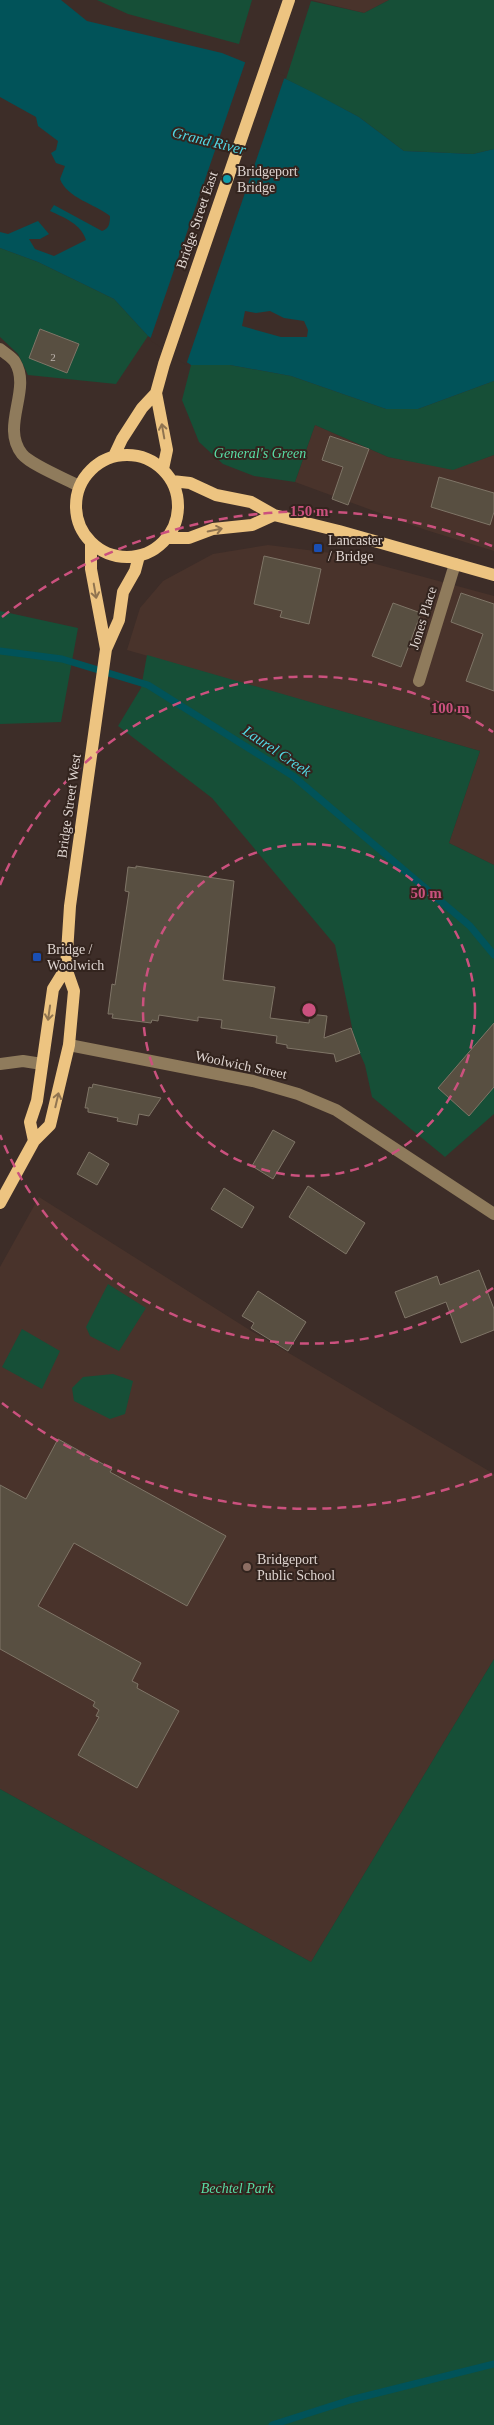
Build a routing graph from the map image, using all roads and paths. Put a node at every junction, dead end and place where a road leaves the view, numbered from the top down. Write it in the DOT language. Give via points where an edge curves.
graph roads {
  1 [pos="289,0"];
  2 [pos="0,349"];
  3 [pos="156,393"];
  4 [pos="114,456"];
  5 [pos="163,468"];
  6 [pos="172,481"];
  7 [pos="79,486"];
  8 [pos="274,515"];
  9 [pos="168,538"];
  10 [pos="91,543"];
  11 [pos="139,556"];
  12 [pos="455,564"];
  13 [pos="494,575"];
  14 [pos="106,648"];
  15 [pos="419,681"];
  16 [pos="66,968"];
  17 [pos="69,1045"];
  18 [pos="0,1064"];
  19 [pos="42,1064"];
  20 [pos="34,1141"];
  21 [pos="0,1203"];
  22 [pos="494,1214"];
  1 -- 3 [label="main road, Bridge Street East"];
  2 -- 7 [label="street" via="14,361 21,381 12,419 14,438 22,454"];
  3 -- 4 [label="main road, Bridge Street East" via="142,408"];
  5 -- 3 [label="main road, Bridge Street East, one-way" via="167,450"];
  4 -- 5 [label="main road" via="140,456"];
  4 -- 7 [label="main road" via="94,467"];
  5 -- 6 [label="main road"];
  6 -- 8 [label="main road" via="190,483 216,495 250,502"];
  6 -- 9 [label="main road" via="179,504 176,522"];
  7 -- 10 [label="main road" via="77,516"];
  9 -- 8 [label="main road, one-way" via="189,538 213,529 252,525"];
  8 -- 12 [label="main road" via="340,530"];
  9 -- 11 [label="main road"];
  10 -- 11 [label="main road" via="114,556"];
  10 -- 14 [label="main road, Bridge Street West, one-way" via="91,569"];
  11 -- 14 [label="main road, Bridge Street West" via="136,571 123,592 119,620"];
  12 -- 13 [label="main road"];
  12 -- 15 [label="street, Jones Place"];
  14 -- 16 [label="main road, Bridge Street West" via="70,906"];
  16 -- 17 [label="main road, Bridge Street West" via="74,991"];
  16 -- 19 [label="main road, Bridge Street West, one-way" via="53,989"];
  20 -- 17 [label="main road, Bridge Street West, one-way" via="50,1125"];
  17 -- 22 [label="street, Woolwich Street" via="254,1081 298,1094 336,1110"];
  18 -- 19 [label="street"];
  19 -- 20 [label="main road, Bridge Street West" via="37,1101 30,1122"];
  20 -- 21 [label="main road, Bridge Street West"];
}
